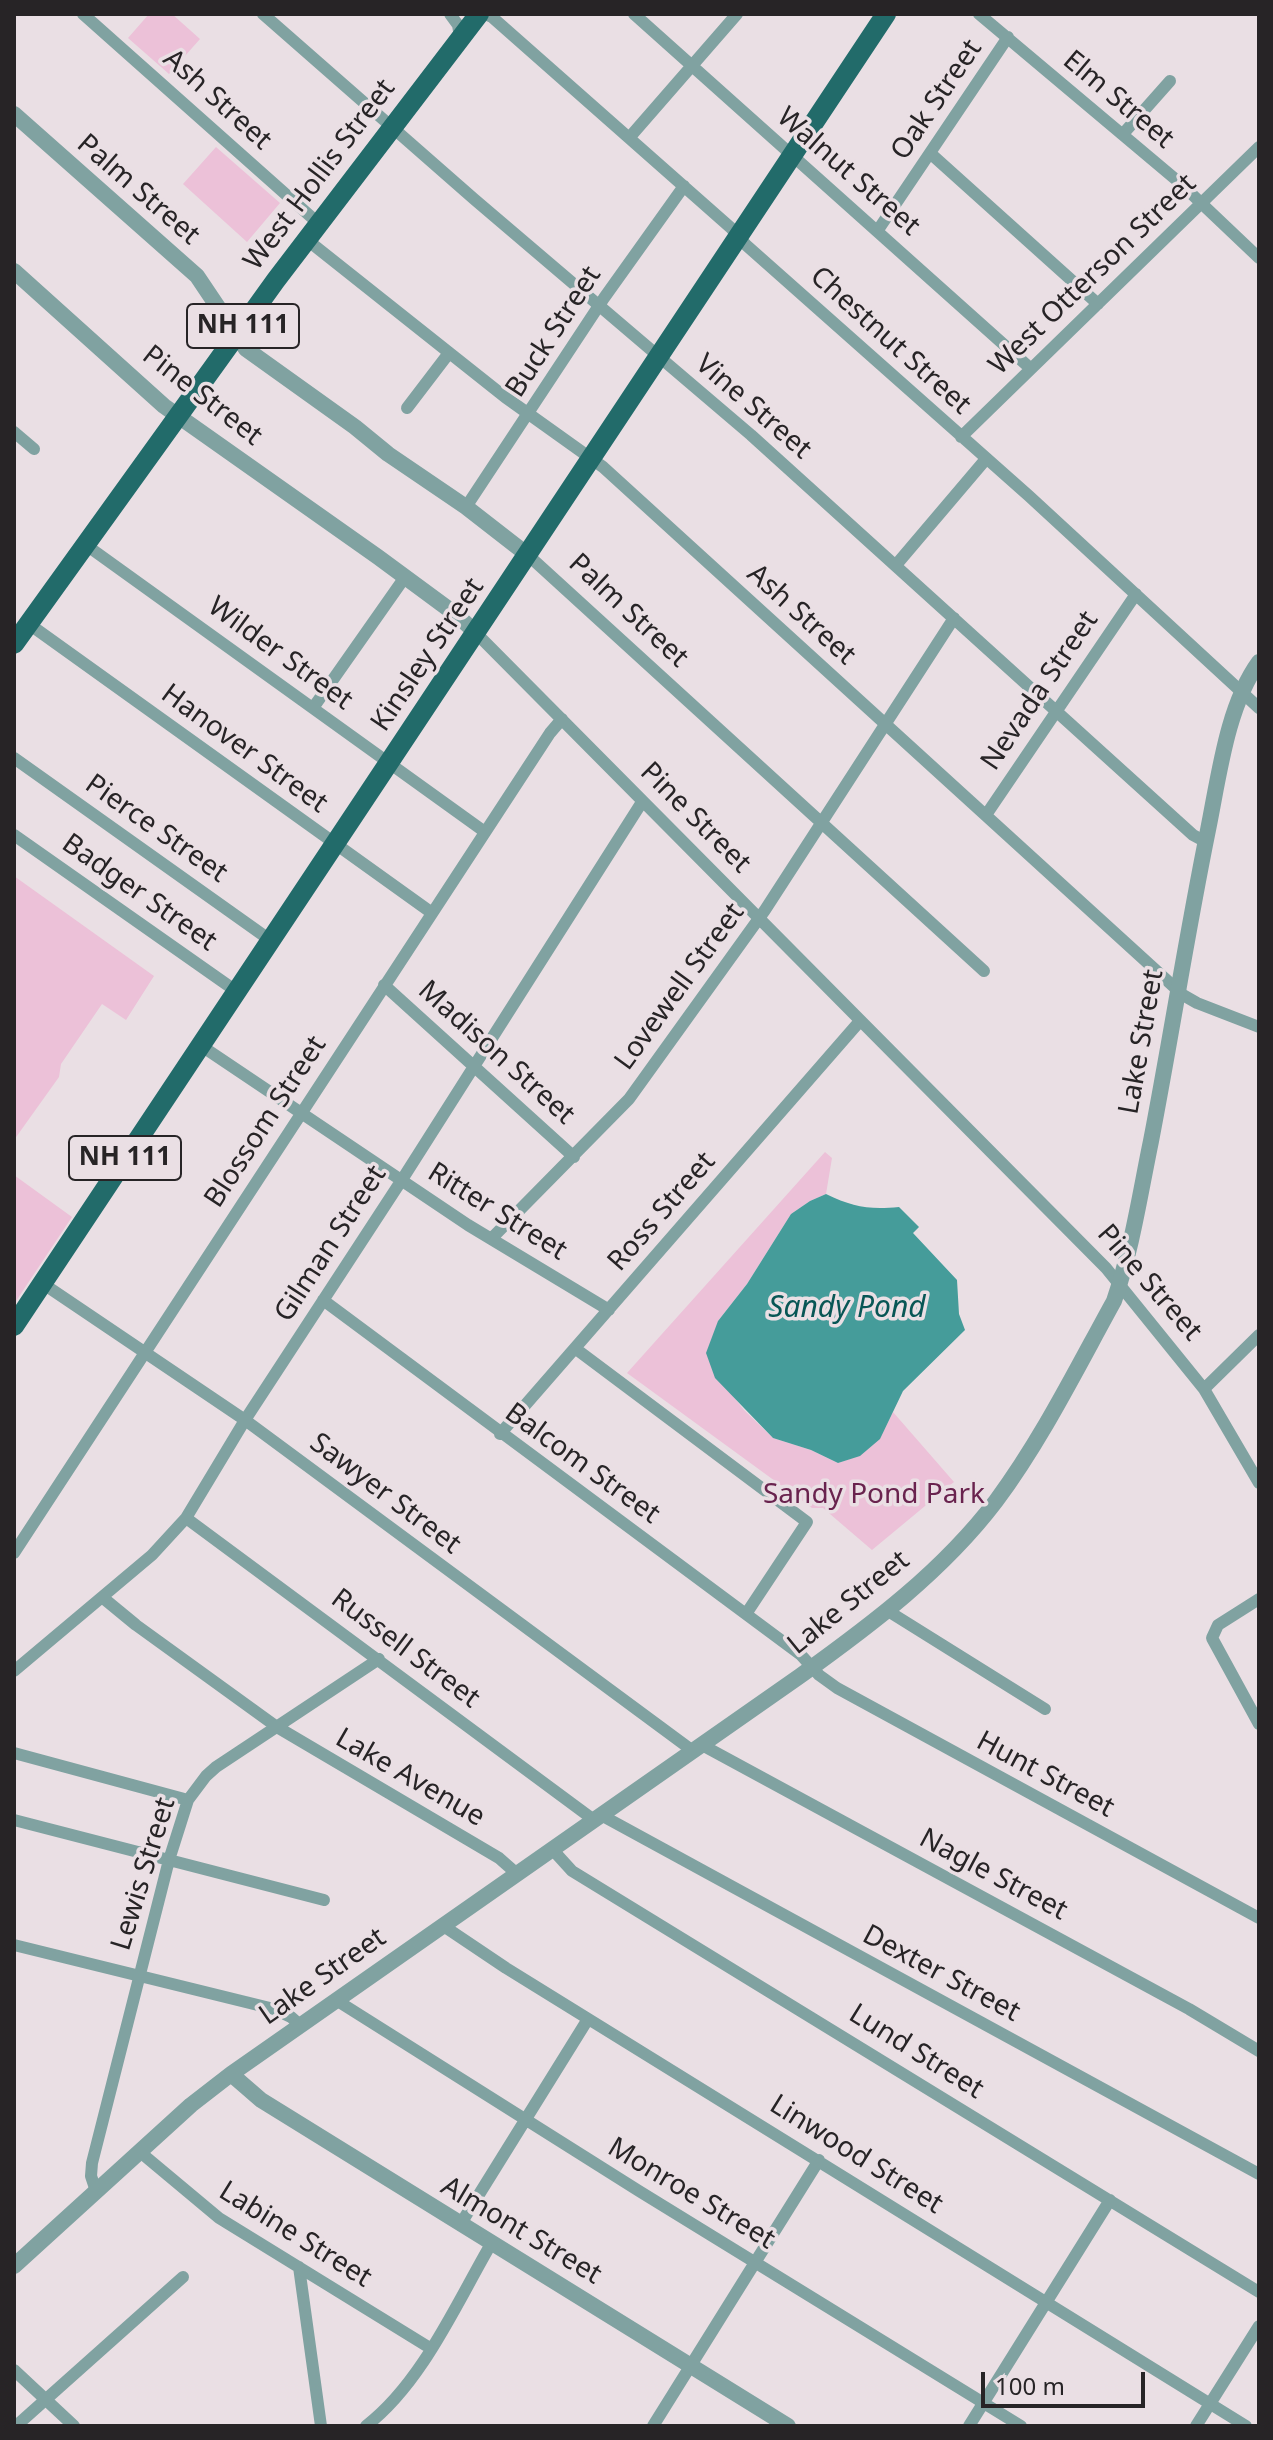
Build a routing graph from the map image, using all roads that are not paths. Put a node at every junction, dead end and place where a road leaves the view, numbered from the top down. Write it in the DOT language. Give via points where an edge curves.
graph roads {
  1 [pos="83,14"];
  2 [pos="263,14"];
  3 [pos="450,14"];
  4 [pos="479,14"];
  5 [pos="485,14"];
  6 [pos="634,14"];
  7 [pos="737,14"];
  8 [pos="886,14"];
  9 [pos="979,14"];
  10 [pos="460,37"];
  11 [pos="1008,37"];
  12 [pos="693,65"];
  13 [pos="1170,81"];
  14 [pos="14,114"];
  15 [pos="391,126"];
  16 [pos="1123,134"];
  17 [pos="629,138"];
  18 [pos="1259,147"];
  19 [pos="930,153"];
  20 [pos="793,156"];
  21 [pos="684,186"];
  22 [pos="1201,205"];
  23 [pos="878,230"];
  24 [pos="312,231"];
  25 [pos="739,237"];
  26 [pos="1259,258"];
  27 [pos="14,271"];
  28 [pos="1098,304"];
  29 [pos="600,305"];
  30 [pos="221,311"];
  31 [pos="251,315"];
  32 [pos="235,336"];
  33 [pos="449,353"];
  34 [pos="659,357"];
  35 [pos="1030,368"];
  36 [pos="407,408"];
  37 [pos="529,414"];
  38 [pos="179,416"];
  39 [pos="14,432"];
  40 [pos="961,437"];
  41 [pos="34,449"];
  42 [pos="592,458"];
  43 [pos="986,459"];
  44 [pos="466,507"];
  45 [pos="86,545"];
  46 [pos="529,556"];
  47 [pos="896,565"];
  48 [pos="405,577"];
  49 [pos="1136,594"];
  50 [pos="954,618"];
  51 [pos="29,624"];
  52 [pos="476,633"];
  53 [pos="14,644"];
  54 [pos="1259,662"];
  55 [pos="1241,692"];
  56 [pos="313,708"];
  57 [pos="1259,708"];
  58 [pos="1056,713"];
  59 [pos="562,719"];
  60 [pos="885,724"];
  61 [pos="14,758"];
  62 [pos="390,761"];
  63 [pos="642,802"];
  64 [pos="986,815"];
  65 [pos="821,824"];
  66 [pos="485,832"];
  67 [pos="14,835"];
  68 [pos="1206,842"];
  69 [pos="336,844"];
  70 [pos="432,913"];
  71 [pos="758,919"];
  72 [pos="270,940"];
  73 [pos="984,971"];
  74 [pos="384,985"];
  75 [pos="1177,989"];
  76 [pos="236,991"];
  77 [pos="860,1021"];
  78 [pos="1259,1027"];
  79 [pos="200,1045"];
  80 [pos="475,1065"];
  81 [pos="301,1114"];
  82 [pos="574,1157"];
  83 [pos="402,1181"];
  84 [pos="491,1239"];
  85 [pos="42,1283"];
  86 [pos="1119,1286"];
  87 [pos="323,1300"];
  88 [pos="609,1310"];
  89 [pos="14,1326"];
  90 [pos="1259,1335"];
  91 [pos="576,1349"];
  92 [pos="144,1352"];
  93 [pos="1204,1389"];
  94 [pos="245,1420"];
  95 [pos="500,1434"];
  96 [pos="1259,1483"];
  97 [pos="186,1518"];
  98 [pos="14,1553"];
  99 [pos="102,1597"];
  100 [pos="1259,1599"];
  101 [pos="888,1611"];
  102 [pos="746,1614"];
  103 [pos="379,1659"];
  104 [pos="812,1667"];
  105 [pos="14,1671"];
  106 [pos="1045,1709"];
  107 [pos="1259,1724"];
  108 [pos="277,1727"];
  109 [pos="698,1748"];
  110 [pos="14,1753"];
  111 [pos="188,1800"];
  112 [pos="598,1818"];
  113 [pos="14,1820"];
  114 [pos="552,1849"];
  115 [pos="169,1860"];
  116 [pos="516,1873"];
  117 [pos="324,1900"];
  118 [pos="1259,1918"];
  119 [pos="442,1925"];
  120 [pos="14,1945"];
  121 [pos="139,1976"];
  122 [pos="336,2000"];
  123 [pos="588,2019"];
  124 [pos="300,2025"];
  125 [pos="1259,2051"];
  126 [pos="231,2074"];
  127 [pos="525,2119"];
  128 [pos="140,2152"];
  129 [pos="819,2160"];
  130 [pos="1259,2174"];
  131 [pos="96,2191"];
  132 [pos="1110,2200"];
  133 [pos="460,2225"];
  134 [pos="491,2244"];
  135 [pos="755,2261"];
  136 [pos="14,2266"];
  137 [pos="299,2267"];
  138 [pos="183,2277"];
  139 [pos="1259,2292"];
  140 [pos="1045,2302"];
  141 [pos="1259,2326"];
  142 [pos="430,2348"];
  143 [pos="690,2366"];
  144 [pos="14,2370"];
  145 [pos="45,2399"];
  146 [pos="983,2402"];
  147 [pos="1210,2403"];
  148 [pos="16,2426"];
  149 [pos="74,2426"];
  150 [pos="321,2426"];
  151 [pos="366,2426"];
  152 [pos="653,2426"];
  153 [pos="788,2426"];
  154 [pos="969,2426"];
  155 [pos="1021,2426"];
  156 [pos="1196,2426"];
  157 [pos="1246,2426"];
  1 -- 24 [label="street, Ash Street"];
  2 -- 15 [label="street, Vine Street"];
  3 -- 10 [label="street"];
  4 -- 10 [label="main road, West Hollis Street / NH 111"];
  5 -- 17 [label="street, Chestnut Street"];
  6 -- 12 [label="street, Walnut Street"];
  7 -- 12 [label="street"];
  8 -- 20 [label="main road, Kinsley Street / NH 111"];
  9 -- 11 [label="street, Elm Street"];
  10 -- 15 [label="main road, West Hollis Street / NH 111"];
  11 -- 16 [label="street, Elm Street"];
  11 -- 19 [label="street, Oak Street"];
  12 -- 17 [label="street"];
  12 -- 20 [label="street, Walnut Street"];
  13 -- 16 [label="street"];
  14 -- 30 [label="street, Palm Street" via="195,274"];
  15 -- 24 [label="main road, West Hollis Street / NH 111"];
  15 -- 29 [label="street, Vine Street"];
  16 -- 22 [label="street, Elm Street"];
  17 -- 21 [label="street, Chestnut Street"];
  18 -- 22 [label="street, West Otterson Street"];
  19 -- 23 [label="street, Oak Street"];
  19 -- 28 [label="street"];
  20 -- 23 [label="street, Walnut Street"];
  20 -- 25 [label="main road, Kinsley Street / NH 111"];
  21 -- 25 [label="street, Chestnut Street"];
  21 -- 29 [label="street, Buck Street"];
  22 -- 26 [label="street, Elm Street"];
  22 -- 28 [label="street, West Otterson Street"];
  23 -- 35 [label="street, Walnut Street"];
  24 -- 31 [label="main road, West Hollis Street / NH 111"];
  24 -- 33 [label="street, Ash Street"];
  25 -- 34 [label="main road, Kinsley Street / NH 111"];
  25 -- 40 [label="street, Chestnut Street"];
  27 -- 38 [label="street, Pine Street"];
  28 -- 35 [label="street, West Otterson Street"];
  29 -- 34 [label="street, Vine Street"];
  29 -- 37 [label="street, Buck Street"];
  30 -- 31 [label="street"];
  30 -- 32 [label="street, Palm Street"];
  31 -- 32 [label="main road, West Hollis Street / NH 111"];
  32 -- 38 [label="main road, West Hollis Street / NH 111"];
  32 -- 44 [label="street, Palm Street"];
  33 -- 36 [label="street"];
  33 -- 37 [label="street, Ash Street"];
  34 -- 42 [label="main road, Kinsley Street / NH 111"];
  34 -- 47 [label="street, Vine Street"];
  35 -- 40 [label="street, West Otterson Street"];
  37 -- 42 [label="street, Ash Street"];
  37 -- 44 [label="street, Buck Street"];
  38 -- 45 [label="main road, West Hollis Street / NH 111"];
  38 -- 48 [label="street, Pine Street"];
  39 -- 41 [label="street"];
  40 -- 43 [label="street, Chestnut Street"];
  42 -- 46 [label="main road, Kinsley Street / NH 111"];
  42 -- 60 [label="street, Ash Street"];
  43 -- 47 [label="street"];
  43 -- 49 [label="street, Chestnut Street"];
  44 -- 46 [label="street, Palm Street"];
  45 -- 51 [label="main road, West Hollis Street / NH 111"];
  45 -- 56 [label="street, Wilder Street"];
  46 -- 52 [label="main road, Kinsley Street / NH 111"];
  46 -- 65 [label="street, Palm Street"];
  47 -- 50 [label="street, Vine Street"];
  48 -- 52 [label="street, Pine Street"];
  48 -- 56 [label="street"];
  49 -- 55 [label="street, Chestnut Street"];
  49 -- 58 [label="street, Nevada Street"];
  50 -- 58 [label="street, Vine Street"];
  50 -- 60 [label="street, Lovewell Street"];
  51 -- 53 [label="main road, West Hollis Street / NH 111"];
  51 -- 69 [label="street, Hanover Street"];
  52 -- 59 [label="street, Pine Street"];
  52 -- 62 [label="main road, Kinsley Street / NH 111"];
  54 -- 55 [label="street, Lake Street"];
  55 -- 57 [label="street, Chestnut Street"];
  55 -- 68 [label="street, Lake Street"];
  56 -- 62 [label="street, Wilder Street"];
  58 -- 64 [label="street, Nevada Street"];
  58 -- 68 [label="street, Vine Street"];
  59 -- 63 [label="street, Pine Street"];
  59 -- 66 [label="street, Blossom Street"];
  60 -- 64 [label="street, Ash Street"];
  60 -- 65 [label="street, Lovewell Street"];
  61 -- 72 [label="street, Pierce Street"];
  62 -- 66 [label="street, Wilder Street"];
  62 -- 69 [label="main road, Kinsley Street / NH 111"];
  63 -- 71 [label="street, Pine Street"];
  63 -- 80 [label="street, Gilman Street"];
  64 -- 75 [label="street, Ash Street"];
  65 -- 71 [label="street, Lovewell Street"];
  65 -- 73 [label="street, Palm Street"];
  66 -- 70 [label="street, Blossom Street"];
  67 -- 76 [label="street, Badger Street"];
  68 -- 75 [label="street, Lake Street"];
  69 -- 70 [label="street, Hanover Street"];
  69 -- 72 [label="main road, Kinsley Street / NH 111"];
  70 -- 74 [label="street, Blossom Street"];
  71 -- 77 [label="street, Pine Street"];
  71 -- 82 [label="street, Lovewell Street" via="629,1099"];
  72 -- 76 [label="main road, Kinsley Street / NH 111"];
  74 -- 80 [label="street, Madison Street"];
  74 -- 81 [label="street, Blossom Street"];
  75 -- 78 [label="street, Ash Street" via="1197,1003"];
  75 -- 86 [label="street, Lake Street"];
  76 -- 79 [label="main road, Kinsley Street / NH 111"];
  77 -- 86 [label="street, Pine Street" via="1081,1241"];
  77 -- 88 [label="street, Ross Street"];
  79 -- 81 [label="street, Ritter Street"];
  79 -- 85 [label="main road, Kinsley Street / NH 111"];
  80 -- 82 [label="street, Madison Street"];
  80 -- 83 [label="street, Gilman Street"];
  81 -- 83 [label="street, Ritter Street"];
  81 -- 92 [label="street, Blossom Street"];
  82 -- 84 [label="street, Lovewell Street"];
  83 -- 84 [label="street, Ritter Street"];
  83 -- 87 [label="street, Gilman Street"];
  84 -- 88 [label="street, Ritter Street"];
  85 -- 89 [label="main road, Kinsley Street / NH 111"];
  85 -- 92 [label="street, Sawyer Street"];
  86 -- 93 [label="street, Pine Street"];
  86 -- 101 [label="street, Lake Street" via="995,1502"];
  87 -- 94 [label="street, Gilman Street"];
  87 -- 95 [label="street, Balcom Street"];
  88 -- 91 [label="street, Ross Street"];
  90 -- 93 [label="street"];
  91 -- 95 [label="street, Ross Street"];
  91 -- 102 [label="street" via="807,1522"];
  92 -- 94 [label="street, Sawyer Street"];
  92 -- 98 [label="street, Blossom Street"];
  93 -- 96 [label="street, Pine Street"];
  94 -- 97 [label="street, Gilman Street"];
  94 -- 109 [label="street, Sawyer Street"];
  95 -- 102 [label="street, Balcom Street"];
  97 -- 99 [label="street, Gilman Street"];
  97 -- 103 [label="street, Russell Street"];
  99 -- 105 [label="street, Gilman Street"];
  99 -- 108 [label="street, Lake Avenue"];
  100 -- 107 [label="street" via="1218,1625 1212,1638"];
  101 -- 104 [label="street, Lake Street"];
  101 -- 106 [label="street"];
  102 -- 104 [label="street, Balcom Street"];
  103 -- 108 [label="street, Lewis Street"];
  103 -- 112 [label="street, Russell Street"];
  104 -- 109 [label="street, Lake Street"];
  104 -- 118 [label="street, Hunt Street" via="851,1696"];
  108 -- 111 [label="street, Lewis Street" via="206,1776"];
  108 -- 116 [label="street, Lake Avenue"];
  109 -- 112 [label="street, Lake Street"];
  109 -- 125 [label="street, Nagle Street"];
  110 -- 111 [label="street"];
  111 -- 115 [label="street, Lewis Street"];
  112 -- 114 [label="street, Lake Street"];
  112 -- 130 [label="street, Dexter Street"];
  113 -- 115 [label="street"];
  114 -- 116 [label="street, Lake Street"];
  114 -- 132 [label="street, Lund Street" via="572,1871"];
  115 -- 117 [label="street"];
  115 -- 121 [label="street, Lewis Street"];
  116 -- 119 [label="street, Lake Street"];
  119 -- 122 [label="street, Lake Street"];
  119 -- 123 [label="street, Linwood Street"];
  120 -- 121 [label="street"];
  121 -- 124 [label="street" via="274,2009"];
  121 -- 131 [label="street, Lewis Street" via="92,2163"];
  122 -- 124 [label="street, Lake Street"];
  122 -- 127 [label="street, Monroe Street"];
  123 -- 127 [label="street"];
  123 -- 129 [label="street, Linwood Street"];
  124 -- 126 [label="street, Lake Street"];
  126 -- 128 [label="street, Lake Street"];
  126 -- 133 [label="street, Almont Street" via="261,2100"];
  127 -- 133 [label="street"];
  127 -- 135 [label="street, Monroe Street"];
  128 -- 131 [label="street, Lake Street"];
  128 -- 137 [label="street, Labine Street" via="219,2218"];
  129 -- 135 [label="street"];
  129 -- 140 [label="street, Linwood Street"];
  131 -- 136 [label="street, Lake Street"];
  132 -- 139 [label="street, Lund Street"];
  132 -- 140 [label="street"];
  133 -- 134 [label="street, Almont Street"];
  134 -- 142 [label="street"];
  134 -- 143 [label="street, Almont Street"];
  135 -- 143 [label="street"];
  135 -- 146 [label="street, Monroe Street"];
  137 -- 142 [label="street, Labine Street"];
  137 -- 150 [label="street"];
  138 -- 145 [label="street"];
  140 -- 146 [label="street"];
  140 -- 147 [label="street, Linwood Street"];
  141 -- 147 [label="street"];
  142 -- 151 [label="street" via="399,2395"];
  143 -- 152 [label="street"];
  143 -- 153 [label="street, Almont Street"];
  144 -- 145 [label="street"];
  145 -- 148 [label="street"];
  145 -- 149 [label="street"];
  146 -- 154 [label="street"];
  146 -- 155 [label="street, Monroe Street"];
  147 -- 156 [label="street"];
  147 -- 157 [label="street, Linwood Street"];
}
